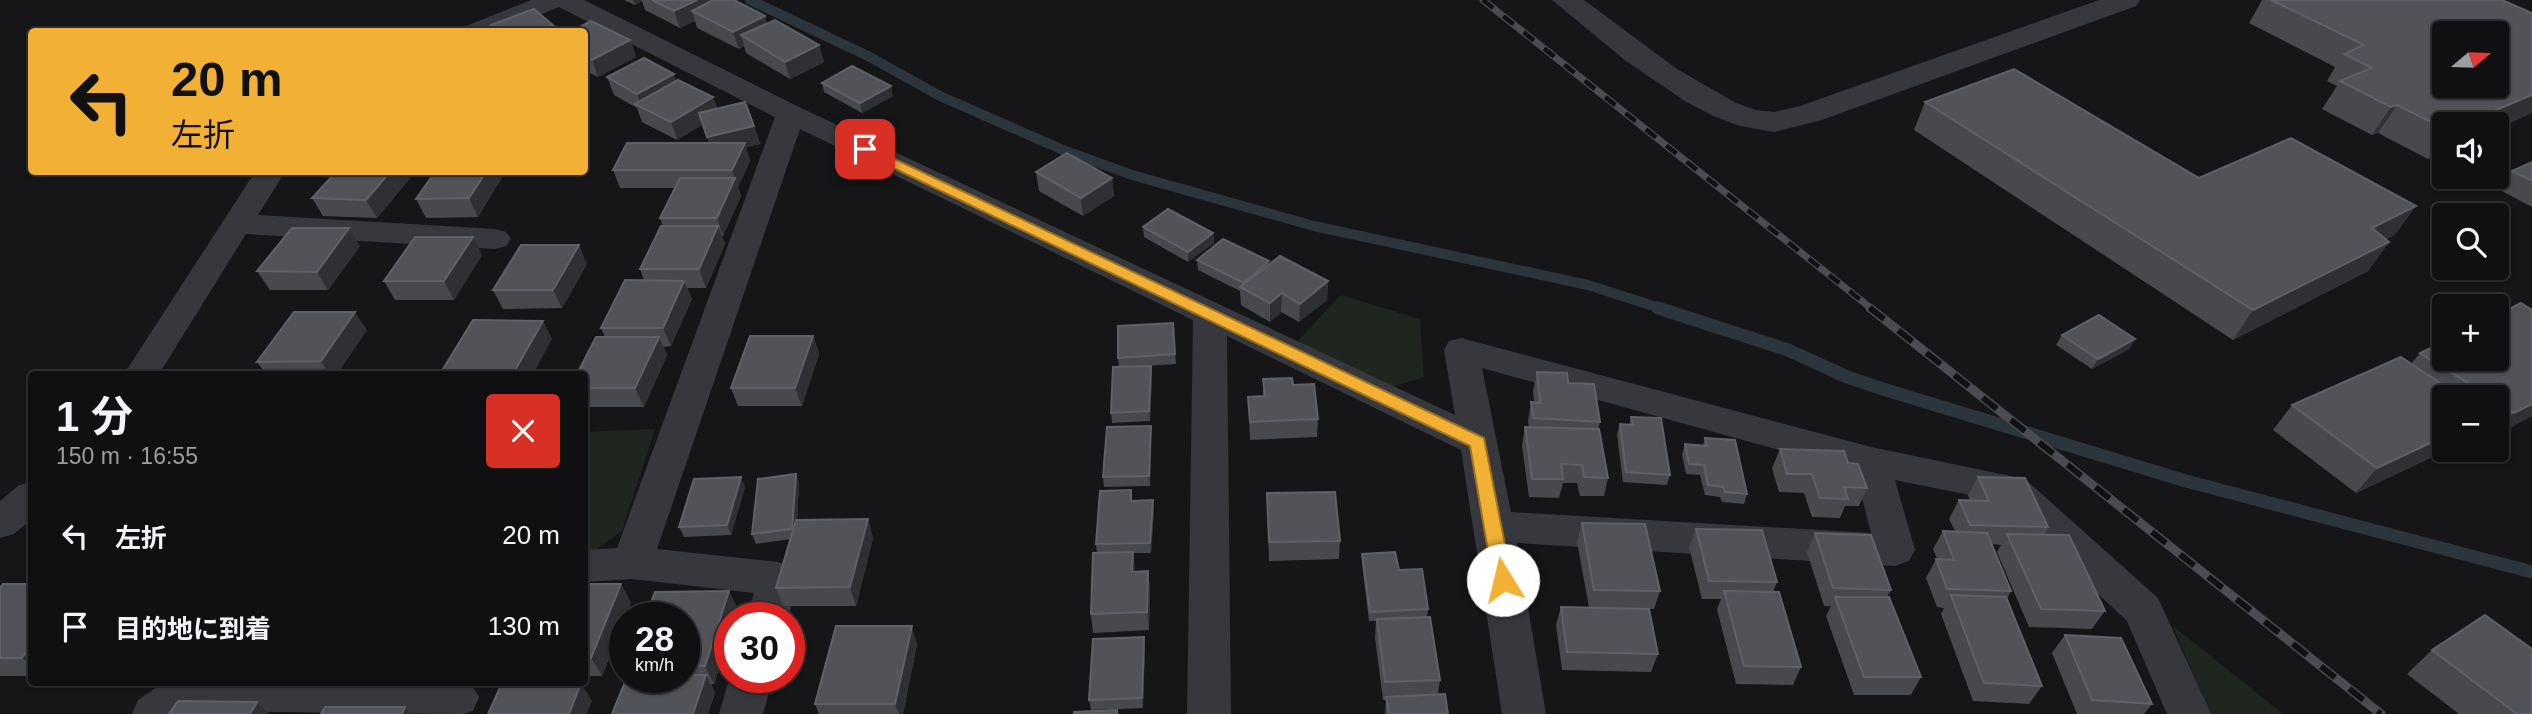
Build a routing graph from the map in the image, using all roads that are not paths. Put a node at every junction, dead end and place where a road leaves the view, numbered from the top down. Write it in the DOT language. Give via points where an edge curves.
graph roads {
  1 [pos="554,0"];
  2 [pos="564,0"];
  3 [pos="1566,0"];
  4 [pos="2126,0"];
  5 [pos="485,28"];
  6 [pos="791,114"];
  7 [pos="268,175"];
  8 [pos="237,224"];
  9 [pos="495,239"];
  10 [pos="1210,314"];
  11 [pos="143,371"];
  12 [pos="1478,442"];
  13 [pos="1871,461"];
  14 [pos="28,499"];
  15 [pos="0,523"];
  16 [pos="1494,526"];
  17 [pos="632,563"];
  18 [pos="588,566"];
  19 [pos="772,602"];
  20 [pos="747,693"];
  21 [pos="457,698"];
  22 [pos="154,714"];
  23 [pos="741,714"];
  24 [pos="1209,714"];
  25 [pos="1524,714"];
  26 [pos="2189,714"];
  1 -- 5 [label="street"];
  2 -- 6 [label="street"];
  3 -- 4 [label="street" via="1713,106 1772,122 1811,113"];
  6 -- 10 [label="street"];
  6 -- 17 [label="street"];
  7 -- 8 [label="street"];
  8 -- 9 [label="street"];
  8 -- 11 [label="street"];
  10 -- 12 [label="street"];
  10 -- 24 [label="street"];
  12 -- 13 [label="street" via="1461,350"];
  12 -- 16 [label="street"];
  13 -- 16 [label="street" via="1895,550"];
  13 -- 26 [label="street" via="2011,489 2143,610"];
  14 -- 15 [label="street"];
  16 -- 25 [label="street"];
  17 -- 18 [label="street"];
  17 -- 19 [label="street" via="778,579"];
  20 -- 23 [label="street"];
  21 -- 22 [label="street" via="185,692"];
}
